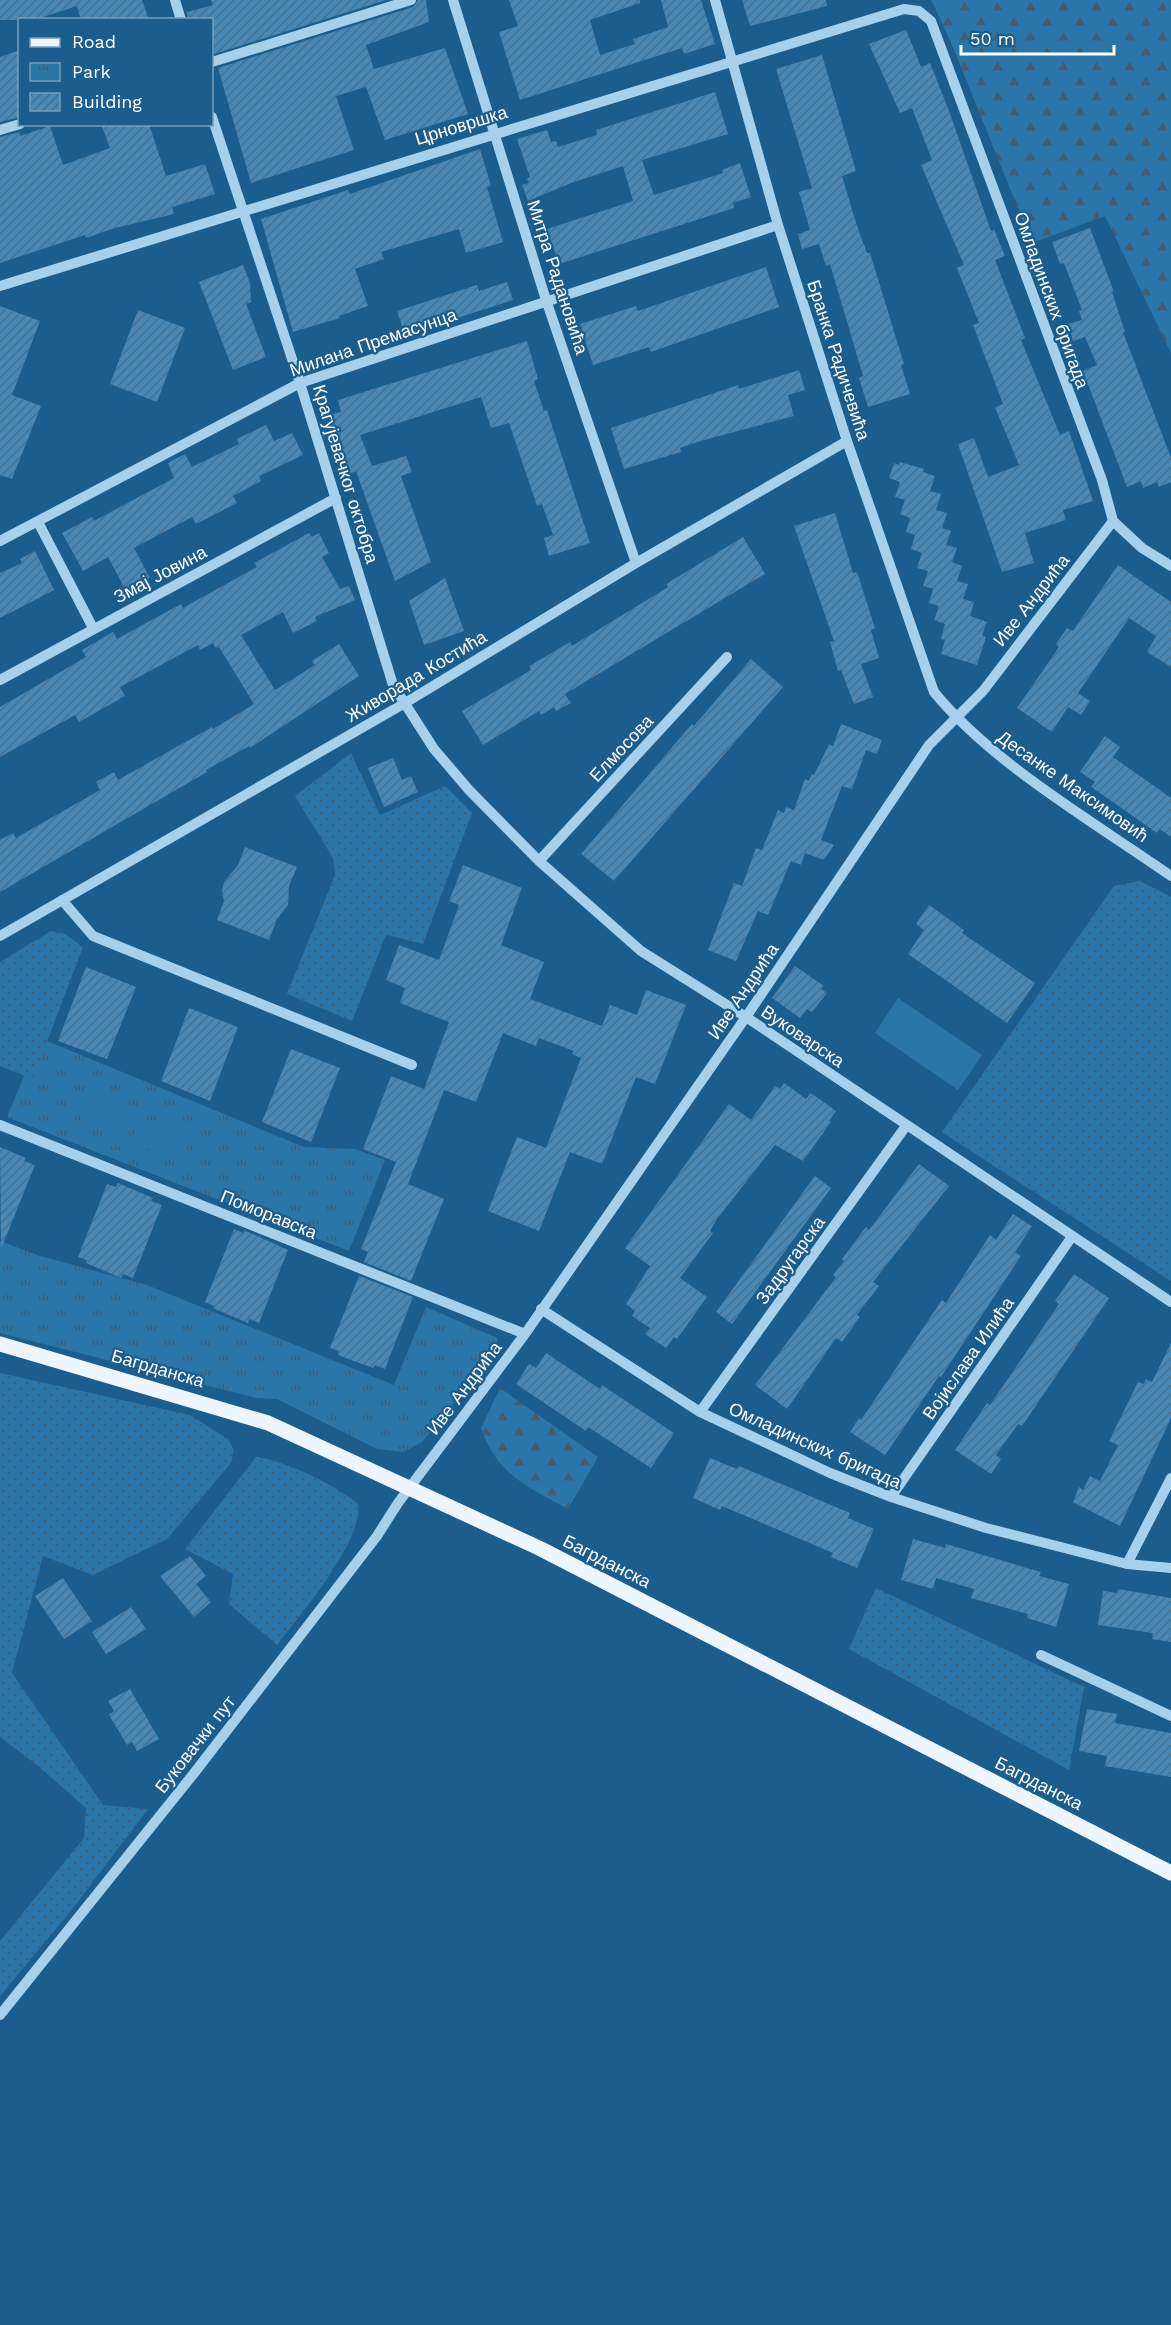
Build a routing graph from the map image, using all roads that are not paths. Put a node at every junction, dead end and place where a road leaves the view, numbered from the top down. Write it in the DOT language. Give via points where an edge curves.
graph roads {
  1 [pos="175,0"];
  2 [pos="411,0"];
  3 [pos="453,0"];
  4 [pos="715,0"];
  5 [pos="180,18"];
  6 [pos="931,21"];
  7 [pos="734,61"];
  8 [pos="213,62"];
  9 [pos="213,120"];
  10 [pos="18,125"];
  11 [pos="0,130"];
  12 [pos="495,132"];
  13 [pos="242,210"];
  14 [pos="778,225"];
  15 [pos="0,286"];
  16 [pos="546,300"];
  17 [pos="300,383"];
  18 [pos="847,441"];
  19 [pos="336,498"];
  20 [pos="1113,521"];
  21 [pos="38,522"];
  22 [pos="0,541"];
  23 [pos="636,563"];
  24 [pos="1171,567"];
  25 [pos="93,628"];
  26 [pos="726,657"];
  27 [pos="0,680"];
  28 [pos="405,703"];
  29 [pos="957,720"];
  30 [pos="539,861"];
  31 [pos="1171,876"];
  32 [pos="62,900"];
  33 [pos="0,936"];
  34 [pos="746,1017"];
  35 [pos="412,1065"];
  36 [pos="0,1125"];
  37 [pos="906,1126"];
  38 [pos="1071,1238"];
  39 [pos="1171,1302"];
  40 [pos="541,1310"];
  41 [pos="525,1334"];
  42 [pos="0,1344"];
  43 [pos="700,1412"];
  44 [pos="1171,1478"];
  45 [pos="409,1488"];
  46 [pos="891,1497"];
  47 [pos="1127,1564"];
  48 [pos="1171,1568"];
  49 [pos="1041,1655"];
  50 [pos="1171,1716"];
  51 [pos="1171,1873"];
  52 [pos="0,2015"];
  1 -- 5 [label="street"];
  2 -- 8 [label="street"];
  3 -- 12 [label="street, Митра Радановића"];
  4 -- 7 [label="street, Бранка Радичевића"];
  6 -- 7 [label="street, Црновршка" via="919,12 904,9"];
  6 -- 20 [label="street, Омладинских бригада" via="1102,480"];
  7 -- 12 [label="street, Црновршка"];
  7 -- 14 [label="street, Бранка Радичевића"];
  9 -- 13 [label="street, Крагујевачког октобра"];
  10 -- 11 [label="street"];
  12 -- 13 [label="street, Црновршка"];
  12 -- 16 [label="street, Митра Радановића"];
  13 -- 15 [label="street, Црновршка"];
  13 -- 17 [label="street, Крагујевачког октобра"];
  14 -- 16 [label="street, Милана Премасунца"];
  14 -- 18 [label="street, Бранка Радичевића"];
  16 -- 17 [label="street, Милана Премасунца"];
  16 -- 23 [label="street, Митра Радановића"];
  17 -- 19 [label="street, Крагујевачког октобра"];
  17 -- 21 [label="street, Милана Премасунца"];
  18 -- 23 [label="street, Живорада Костића"];
  18 -- 29 [label="street, Бранка Радичевића" via="934,692"];
  19 -- 25 [label="street, Змај Јовина"];
  19 -- 28 [label="street, Крагујевачког октобра" via="393,685"];
  20 -- 24 [label="street" via="1142,548"];
  20 -- 29 [label="street, Иве Андрића"];
  21 -- 22 [label="street, Милана Премасунца"];
  21 -- 25 [label="street"];
  23 -- 28 [label="street, Живорада Костића"];
  25 -- 27 [label="street, Змај Јовина"];
  26 -- 30 [label="street, Елмосова"];
  28 -- 30 [label="street, Вуковарска" via="434,749"];
  28 -- 32 [label="street, Живорада Костића"];
  29 -- 31 [label="street, Десанке Максимовић"];
  29 -- 34 [label="street, Иве Андрића" via="930,745"];
  30 -- 34 [label="street, Вуковарска" via="641,951"];
  32 -- 33 [label="street, Живорада Костића"];
  32 -- 35 [label="street" via="93,936"];
  34 -- 37 [label="street, Вуковарска"];
  34 -- 40 [label="street, Иве Андрића"];
  36 -- 41 [label="street, Поморавска"];
  37 -- 38 [label="street, Вуковарска"];
  37 -- 43 [label="street, Задругарска"];
  38 -- 39 [label="street, Вуковарска"];
  38 -- 46 [label="street, Војислава Илића"];
  40 -- 41 [label="street, Иве Андрића"];
  40 -- 43 [label="street, Омладинских бригада"];
  41 -- 45 [label="street, Иве Андрића"];
  42 -- 45 [label="main road, Багрданска" via="255,1417"];
  43 -- 46 [label="street, Омладинских бригада"];
  44 -- 47 [label="street"];
  45 -- 51 [label="main road, Багрданска" via="539,1548"];
  45 -- 52 [label="street, Буковачки пут" via="370,1545 202,1763"];
  46 -- 47 [label="street, Омладинских бригада" via="986,1528"];
  47 -- 48 [label="street, Омладинских бригада"];
  49 -- 50 [label="street"];
}
